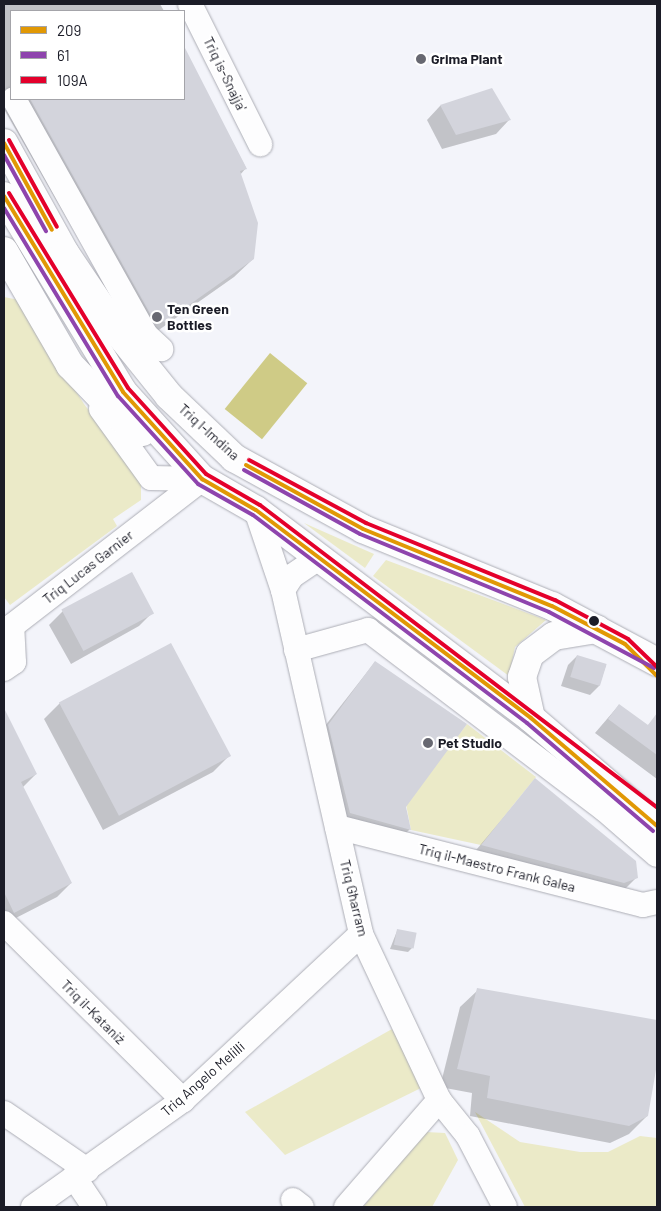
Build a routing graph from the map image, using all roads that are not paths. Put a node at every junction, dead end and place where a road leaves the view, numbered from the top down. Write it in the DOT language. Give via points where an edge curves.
graph roads {
  1 [pos="190,4"];
  2 [pos="4,81"];
  3 [pos="10,92"];
  4 [pos="15,100"];
  5 [pos="4,143"];
  6 [pos="260,144"];
  7 [pos="4,196"];
  8 [pos="4,251"];
  9 [pos="10,279"];
  10 [pos="127,300"];
  11 [pos="120,335"];
  12 [pos="162,349"];
  13 [pos="70,365"];
  14 [pos="181,457"];
  15 [pos="202,479"];
  16 [pos="256,510"];
  17 [pos="316,560"];
  18 [pos="283,590"];
  19 [pos="596,629"];
  20 [pos="625,644"];
  21 [pos="296,650"];
  22 [pos="657,662"];
  23 [pos="4,669"];
  24 [pos="657,676"];
  25 [pos="531,718"];
  26 [pos="630,799"];
  27 [pos="657,815"];
  28 [pos="657,826"];
  29 [pos="337,827"];
  30 [pos="657,855"];
  31 [pos="657,902"];
  32 [pos="4,923"];
  33 [pos="361,934"];
  34 [pos="183,1100"];
  35 [pos="439,1100"];
  36 [pos="4,1113"];
  37 [pos="80,1174"];
  38 [pos="33,1207"];
  39 [pos="94,1207"];
  40 [pos="346,1207"];
  41 [pos="505,1207"];
  1 -- 6 [label="street, Triq is-Snajja'"];
  2 -- 3 [label="street"];
  4 -- 10 [label="street"];
  5 -- 11 [label="highway, Triq l-Imdina" via="65,253"];
  7 -- 14 [label="highway" via="86,338 153,429"];
  8 -- 9 [label="highway"];
  9 -- 13 [label="highway"];
  10 -- 11 [label="street"];
  10 -- 12 [label="street" via="146,335"];
  11 -- 19 [label="highway, Triq l-Imdina" via="169,396 234,458 363,529 552,606"];
  13 -- 14 [label="highway" via="122,419"];
  13 -- 15 [label="street" via="152,478"];
  14 -- 15 [label="highway"];
  15 -- 16 [label="highway"];
  15 -- 23 [label="street, Triq Lucas Garnier" via="12,626 14,662"];
  16 -- 17 [label="highway"];
  16 -- 18 [label="street, Triq Għarram"];
  17 -- 18 [label="street" via="292,576"];
  17 -- 25 [label="highway"];
  18 -- 21 [label="street, Triq Għarram"];
  19 -- 20 [label="highway, Triq l-Imdina"];
  19 -- 25 [label="highway" via="554,636 530,654 522,677"];
  20 -- 22 [label="highway, Triq l-Imdina"];
  20 -- 24 [label="highway"];
  21 -- 29 [label="street, Triq Għarram"];
  21 -- 30 [label="street" via="368,630 604,809"];
  25 -- 26 [label="highway"];
  26 -- 27 [label="highway"];
  26 -- 28 [label="highway"];
  29 -- 31 [label="street, Triq il-Maestro Frank Galea" via="643,905"];
  29 -- 33 [label="street, Triq Għarram"];
  32 -- 34 [label="street, Triq il-Kataniż"];
  33 -- 34 [label="street, Triq Angelo Melilli"];
  33 -- 35 [label="street, Triq Għarram"];
  34 -- 37 [label="street, Triq Angelo Melilli"];
  35 -- 40 [label="street"];
  35 -- 41 [label="street, Triq Għarram" via="468,1136"];
  36 -- 37 [label="street"];
  37 -- 38 [label="street, Triq Angelo Melilli"];
  37 -- 39 [label="street"];
}
